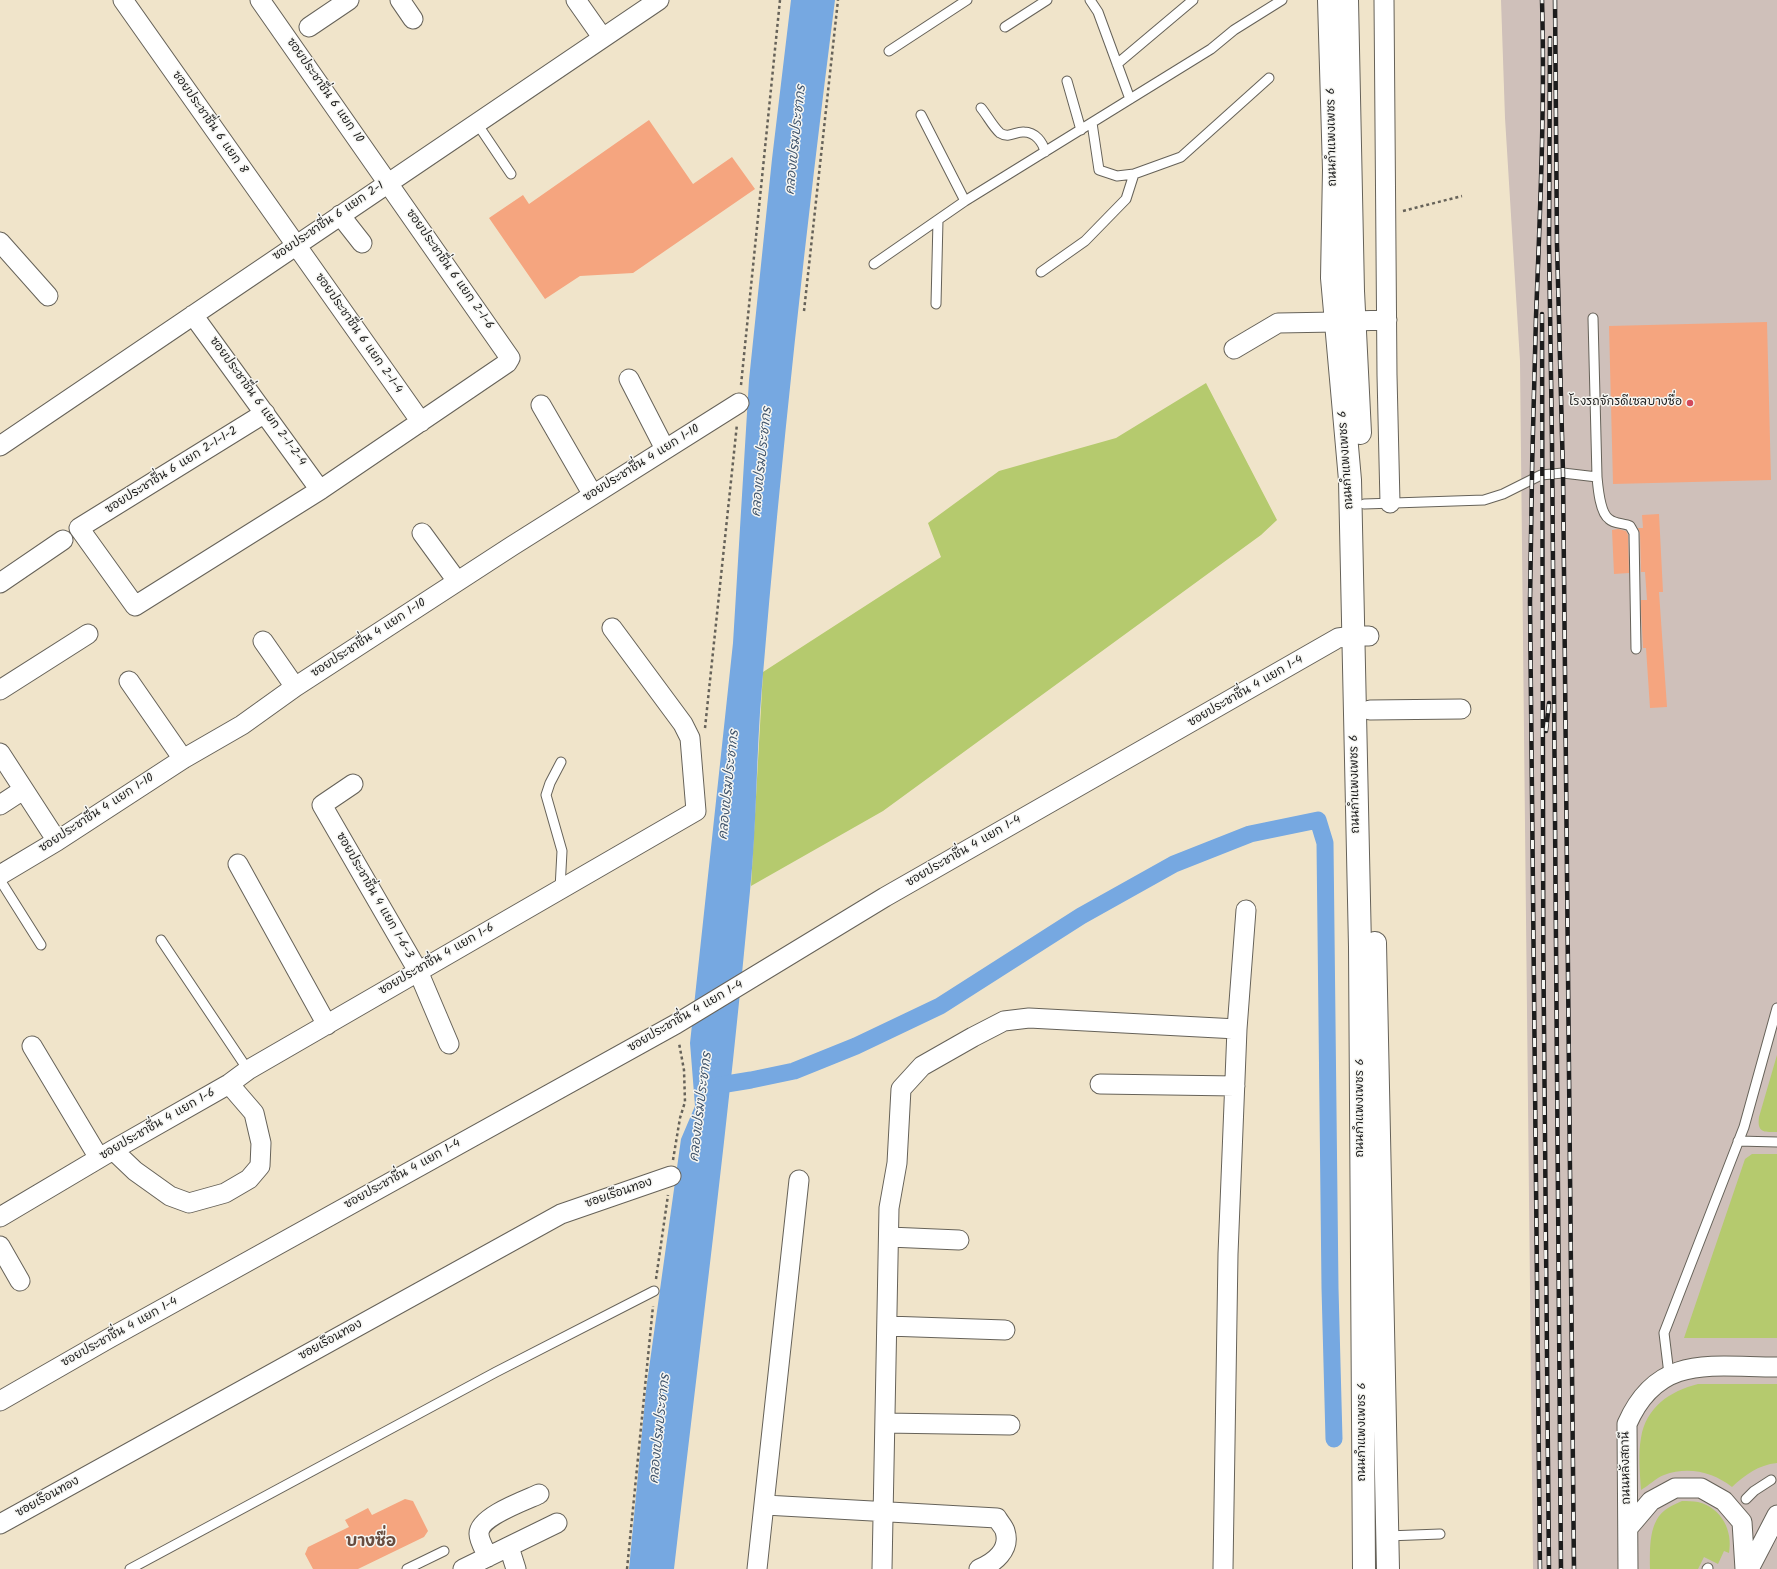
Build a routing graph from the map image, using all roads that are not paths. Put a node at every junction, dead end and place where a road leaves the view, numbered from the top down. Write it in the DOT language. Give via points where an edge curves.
graph roads {
  1 [pos="123,0"];
  2 [pos="260,0"];
  3 [pos="349,0"];
  4 [pos="400,0"];
  5 [pos="576,0"];
  6 [pos="658,0"];
  7 [pos="967,0"];
  8 [pos="1047,0"];
  9 [pos="1090,0"];
  10 [pos="1193,0"];
  11 [pos="1282,0"];
  12 [pos="1329,0"];
  13 [pos="1347,0"];
  14 [pos="1384,0"];
  15 [pos="413,19"];
  16 [pos="309,27"];
  17 [pos="1005,27"];
  18 [pos="602,37"];
  19 [pos="889,51"];
  20 [pos="1117,64"];
  21 [pos="1269,78"];
  22 [pos="1067,82"];
  23 [pos="1130,99"];
  24 [pos="981,108"];
  25 [pos="922,115"];
  26 [pos="476,122"];
  27 [pos="1092,123"];
  28 [pos="1081,130"];
  29 [pos="1045,152"];
  30 [pos="511,174"];
  31 [pos="1134,174"];
  32 [pos="387,183"];
  33 [pos="965,201"];
  34 [pos="340,215"];
  35 [pos="938,220"];
  36 [pos="0,242"];
  37 [pos="362,243"];
  38 [pos="295,246"];
  39 [pos="874,264"];
  40 [pos="1041,272"];
  41 [pos="48,296"];
  42 [pos="936,304"];
  43 [pos="193,315"];
  44 [pos="1593,318"];
  45 [pos="1387,320"];
  46 [pos="1346,321"];
  47 [pos="1234,348"];
  48 [pos="629,379"];
  49 [pos="739,403"];
  50 [pos="541,405"];
  51 [pos="265,414"];
  52 [pos="421,422"];
  53 [pos="0,446"];
  54 [pos="665,449"];
  55 [pos="1597,478"];
  56 [pos="320,490"];
  57 [pos="593,495"];
  58 [pos="1390,503"];
  59 [pos="1364,504"];
  60 [pos="422,533"];
  61 [pos="63,540"];
  62 [pos="457,581"];
  63 [pos="0,582"];
  64 [pos="612,628"];
  65 [pos="88,634"];
  66 [pos="1361,636"];
  67 [pos="264,641"];
  68 [pos="1636,649"];
  69 [pos="129,681"];
  70 [pos="295,687"];
  71 [pos="0,690"];
  72 [pos="1461,709"];
  73 [pos="1370,710"];
  74 [pos="0,753"];
  75 [pos="183,759"];
  76 [pos="561,762"];
  77 [pos="353,784"];
  78 [pos="23,790"];
  79 [pos="0,805"];
  80 [pos="56,841"];
  81 [pos="238,864"];
  82 [pos="0,875"];
  83 [pos="0,880"];
  84 [pos="560,889"];
  85 [pos="1246,910"];
  86 [pos="161,940"];
  87 [pos="41,945"];
  88 [pos="418,971"];
  89 [pos="1777,1008"];
  90 [pos="327,1025"];
  91 [pos="1237,1029"];
  92 [pos="449,1044"];
  93 [pos="32,1046"];
  94 [pos="248,1070"];
  95 [pos="229,1084"];
  96 [pos="1100,1084"];
  97 [pos="1235,1086"];
  98 [pos="1738,1141"];
  99 [pos="1777,1142"];
  100 [pos="106,1154"];
  101 [pos="670,1176"];
  102 [pos="799,1180"];
  103 [pos="0,1217"];
  104 [pos="889,1237"];
  105 [pos="959,1240"];
  106 [pos="0,1246"];
  107 [pos="20,1282"];
  108 [pos="654,1291"];
  109 [pos="887,1326"];
  110 [pos="1005,1330"];
  111 [pos="1777,1367"];
  112 [pos="1670,1374"];
  113 [pos="0,1401"];
  114 [pos="885,1423"];
  115 [pos="1010,1425"];
  116 [pos="1771,1480"];
  117 [pos="539,1494"];
  118 [pos="1746,1499"];
  119 [pos="765,1505"];
  120 [pos="883,1512"];
  121 [pos="1777,1515"];
  122 [pos="557,1523"];
  123 [pos="0,1524"];
  124 [pos="1628,1528"];
  125 [pos="1440,1534"];
  126 [pos="1387,1536"];
  127 [pos="509,1547"];
  128 [pos="444,1551"];
  129 [pos="488,1557"];
  130 [pos="130,1569"];
  131 [pos="407,1569"];
  132 [pos="463,1569"];
  133 [pos="516,1569"];
  134 [pos="757,1569"];
  135 [pos="882,1569"];
  136 [pos="979,1569"];
  137 [pos="1223,1569"];
  138 [pos="1364,1569"];
  139 [pos="1388,1569"];
  140 [pos="1628,1569"];
  141 [pos="1745,1569"];
  142 [pos="1749,1569"];
  1 -- 38 [label="street, ซอยประชาชื่น 6 แยก 8"];
  2 -- 32 [label="street, ซอยประชาชื่น 6 แยก 10"];
  3 -- 16 [label="street"];
  4 -- 15 [label="street"];
  5 -- 18 [label="street"];
  6 -- 18 [label="street, ซอยประชาชื่น 6 แยก 2-1"];
  7 -- 19 [label="lane"];
  8 -- 17 [label="lane"];
  9 -- 20 [label="lane" via="1098,12"];
  10 -- 20 [label="lane"];
  11 -- 23 [label="lane" via="1234,30 1211,50"];
  12 -- 46 [label="street, ถนนกำแพงเพชร 6" via="1334,170 1332,278"];
  13 -- 46 [label="street, ถนนกำแพงเพชร 6" via="1353,291"];
  14 -- 45 [label="street"];
  18 -- 26 [label="street, ซอยประชาชื่น 6 แยก 2-1"];
  20 -- 23 [label="lane"];
  21 -- 31 [label="lane" via="1182,157"];
  22 -- 28 [label="lane"];
  23 -- 27 [label="lane"];
  24 -- 29 [label="lane" via="1001,133 1010,136 1023,131 1034,135 1043,145"];
  25 -- 33 [label="lane"];
  26 -- 30 [label="lane"];
  26 -- 32 [label="street, ซอยประชาชื่น 6 แยก 2-1"];
  27 -- 28 [label="lane"];
  27 -- 31 [label="lane" via="1099,170 1116,176"];
  28 -- 29 [label="lane"];
  29 -- 33 [label="lane"];
  31 -- 40 [label="lane" via="1126,199 1085,241"];
  32 -- 34 [label="street, ซอยประชาชื่น 6 แยก 2-1"];
  32 -- 52 [label="street, ซอยประชาชื่น 6 แยก 2-1-6" via="510,358 507,363"];
  33 -- 35 [label="lane"];
  34 -- 37 [label="street"];
  34 -- 38 [label="street, ซอยประชาชื่น 6 แยก 2-1"];
  35 -- 39 [label="lane"];
  35 -- 42 [label="lane"];
  36 -- 41 [label="street"];
  38 -- 43 [label="street, ซอยประชาชื่น 6 แยก 2-1"];
  38 -- 52 [label="street, ซอยประชาชื่น 6 แยก 2-1-4"];
  43 -- 51 [label="street, ซอยประชาชื่น 6 แยก 2-1-2-4"];
  43 -- 53 [label="street, ซอยประชาชื่น 6 แยก 2-1"];
  44 -- 55 [label="lane"];
  45 -- 46 [label="street"];
  45 -- 58 [label="street"];
  46 -- 47 [label="street" via="1278,323"];
  46 -- 59 [label="street, ถนนกำแพงเพชร 6"];
  46 -- 66 [label="street, ถนนกำแพงเพชร 6" via="1350,480"];
  48 -- 54 [label="street"];
  49 -- 54 [label="street, ซอยประชาชื่น 4 แยก 1-10"];
  50 -- 57 [label="street"];
  51 -- 56 [label="street, ซอยประชาชื่น 6 แยก 2-1-2-4"];
  51 -- 56 [label="street, ซอยประชาชื่น 6 แยก 2-1-1-2" via="79,528 135,606"];
  52 -- 56 [label="street"];
  54 -- 57 [label="street, ซอยประชาชื่น 4 แยก 1-10"];
  55 -- 58 [label="lane" via="1542,474 1503,494 1484,500"];
  55 -- 68 [label="lane" via="1599,497 1605,515 1612,521 1630,526 1634,533"];
  57 -- 62 [label="street, ซอยประชาชื่น 4 แยก 1-10"];
  58 -- 59 [label="lane"];
  59 -- 66 [label="street, ถนนกำแพงเพชร 6" via="1367,560"];
  60 -- 62 [label="street"];
  61 -- 63 [label="street"];
  62 -- 70 [label="street, ซอยประชาชื่น 4 แยก 1-10"];
  64 -- 84 [label="street, ซอยประชาชื่น 4 แยก 1-6" via="683,724 690,738 696,811"];
  65 -- 71 [label="street"];
  66 -- 73 [label="street, ถนนกำแพงเพชร 6"];
  66 -- 113 [label="street, ซอยประชาชื่น 4 แยก 1-4" via="1338,638 885,897 676,1024"];
  66 -- 138 [label="street, ถนนกำแพงเพชร 6" via="1360,963"];
  67 -- 70 [label="street"];
  69 -- 75 [label="street"];
  70 -- 75 [label="street, ซอยประชาชื่น 4 แยก 1-10" via="242,725"];
  72 -- 73 [label="street"];
  73 -- 126 [label="street, ถนนกำแพงเพชร 6"];
  74 -- 78 [label="street"];
  75 -- 80 [label="street, ซอยประชาชื่น 4 แยก 1-10"];
  76 -- 84 [label="lane" via="546,795 562,851"];
  77 -- 88 [label="street, ซอยประชาชื่น 4 แยก 1-6-3" via="322,805"];
  78 -- 79 [label="street"];
  78 -- 80 [label="street"];
  80 -- 82 [label="street, ซอยประชาชื่น 4 แยก 1-10"];
  81 -- 90 [label="street"];
  83 -- 87 [label="lane"];
  84 -- 88 [label="street, ซอยประชาชื่น 4 แยก 1-6"];
  85 -- 91 [label="street"];
  86 -- 94 [label="lane"];
  88 -- 90 [label="street, ซอยประชาชื่น 4 แยก 1-6"];
  88 -- 92 [label="street, ซอยประชาชื่น 4 แยก 1-6-3"];
  89 -- 98 [label="lane"];
  90 -- 94 [label="street, ซอยประชาชื่น 4 แยก 1-6"];
  91 -- 97 [label="street"];
  91 -- 104 [label="street" via="1029,1018 1004,1022 922,1066 901,1089 897,1163 889,1208"];
  93 -- 100 [label="street"];
  94 -- 95 [label="street, ซอยประชาชื่น 4 แยก 1-6"];
  95 -- 100 [label="street, ซอยประชาชื่น 4 แยก 1-6"];
  95 -- 100 [label="street" via="254,1113 261,1143 260,1166 248,1179 225,1193 189,1203 170,1196"];
  96 -- 97 [label="street"];
  97 -- 137 [label="street" via="1228,1262"];
  98 -- 99 [label="lane"];
  98 -- 112 [label="lane" via="1664,1333"];
  100 -- 103 [label="street, ซอยประชาชื่น 4 แยก 1-6"];
  101 -- 123 [label="street, ซอยเรือนทอง" via="561,1214"];
  102 -- 119 [label="street"];
  104 -- 105 [label="street"];
  104 -- 109 [label="street"];
  106 -- 107 [label="street"];
  108 -- 130 [label="lane" via="496,1372"];
  109 -- 110 [label="street"];
  109 -- 114 [label="street"];
  111 -- 112 [label="street, ถนนหลังสถานี" via="1693,1367"];
  112 -- 124 [label="street, ถนนหลังสถานี" via="1639,1400 1627,1424"];
  114 -- 115 [label="street"];
  114 -- 120 [label="street"];
  116 -- 118 [label="lane"];
  117 -- 129 [label="street" via="489,1518 480,1526 479,1534"];
  119 -- 120 [label="street"];
  119 -- 134 [label="street"];
  120 -- 135 [label="street"];
  120 -- 136 [label="street" via="997,1518 1005,1530 1005,1547 997,1559"];
  121 -- 142 [label="street"];
  122 -- 127 [label="street"];
  124 -- 140 [label="street, ถนนหลังสถานี"];
  124 -- 141 [label="street" via="1651,1501 1675,1488 1701,1488 1724,1501 1742,1522"];
  125 -- 126 [label="lane"];
  126 -- 139 [label="street, ถนนกำแพงเพชร 6"];
  127 -- 129 [label="street"];
  127 -- 133 [label="street"];
  128 -- 131 [label="lane"];
  129 -- 132 [label="street"];
}
